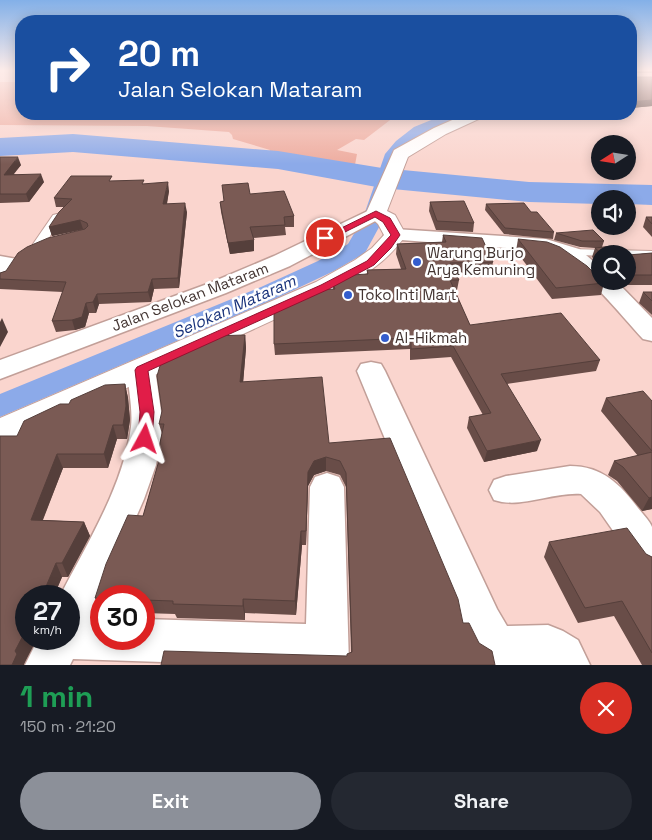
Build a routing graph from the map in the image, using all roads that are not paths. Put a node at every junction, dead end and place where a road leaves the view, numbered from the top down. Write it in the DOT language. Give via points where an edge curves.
graph roads {
  1 [pos="464,120"];
  2 [pos="57,217"];
  3 [pos="383,218"];
  4 [pos="54,240"];
  5 [pos="34,246"];
  6 [pos="569,252"];
  7 [pos="652,254"];
  8 [pos="591,271"];
  9 [pos="611,290"];
  10 [pos="630,290"];
  11 [pos="645,293"];
  12 [pos="652,333"];
  13 [pos="0,370"];
  14 [pos="141,370"];
  15 [pos="371,370"];
  16 [pos="0,432"];
  17 [pos="327,487"];
  18 [pos="506,490"];
  19 [pos="652,556"];
  20 [pos="80,598"];
  21 [pos="80,639"];
  22 [pos="55,650"];
  23 [pos="327,656"];
  24 [pos="47,665"];
  25 [pos="568,665"];
  1 -- 3 [label="street" via="400,154 394,166"];
  2 -- 5 [label="lane"];
  3 -- 6 [label="street" via="546,245"];
  3 -- 13 [label="street, Jalan Selokan Mataram" via="218,288"];
  3 -- 14 [label="street" via="387,246 370,263 325,287"];
  4 -- 5 [label="lane"];
  6 -- 7 [label="lane"];
  6 -- 8 [label="street"];
  9 -- 12 [label="street"];
  10 -- 11 [label="street"];
  14 -- 16 [label="street"];
  14 -- 20 [label="street" via="147,425 139,465"];
  15 -- 25 [label="street" via="492,641 503,648 548,646 563,655"];
  17 -- 23 [label="street"];
  18 -- 19 [label="street" via="588,481 603,490"];
  21 -- 23 [label="street"];
  22 -- 24 [label="street"];
}
